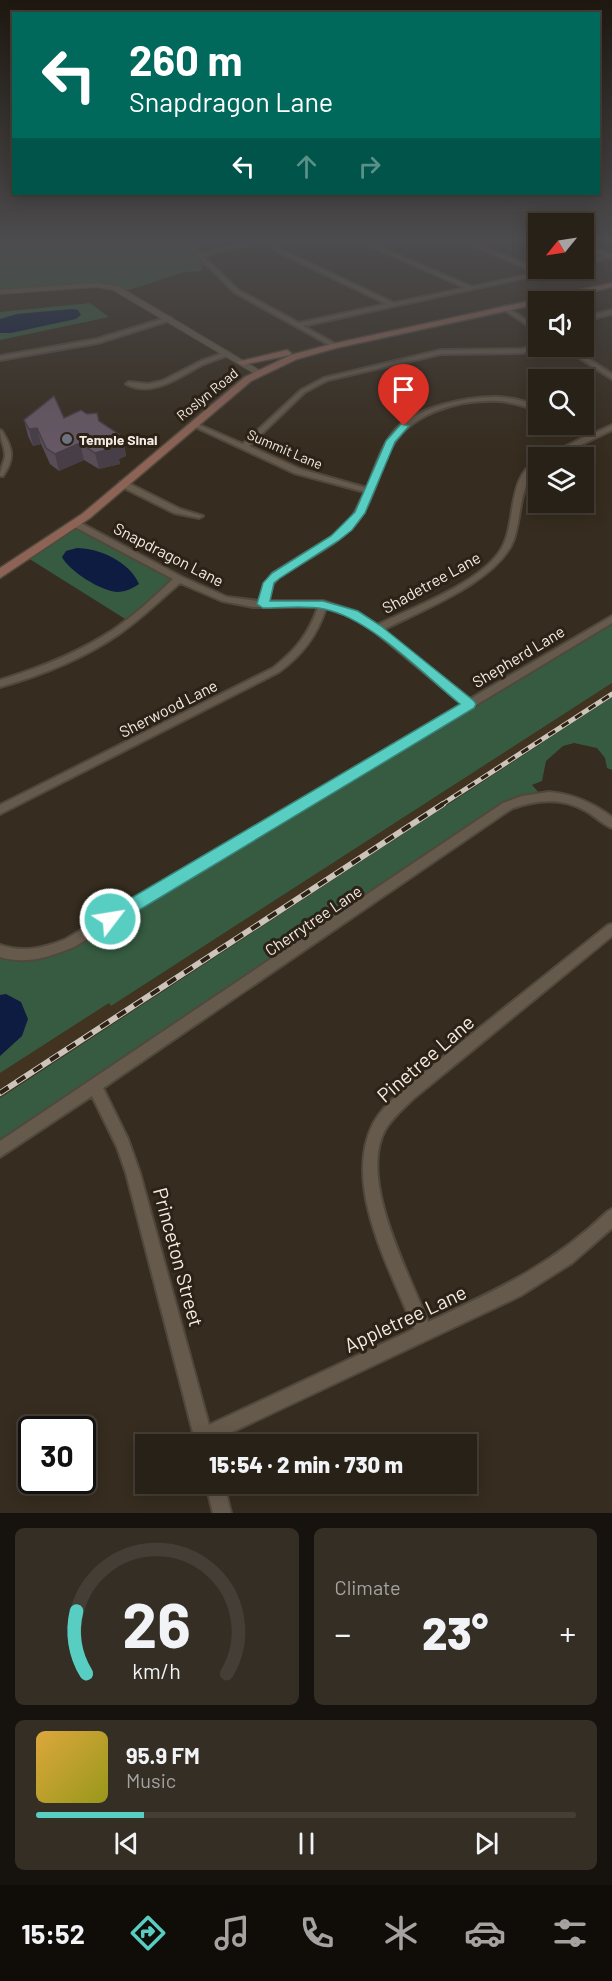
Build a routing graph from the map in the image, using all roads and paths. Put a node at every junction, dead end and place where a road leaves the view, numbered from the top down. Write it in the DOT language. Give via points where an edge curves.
graph roads {
  1 [pos="158,313"];
  2 [pos="276,313"];
  3 [pos="357,313"];
  4 [pos="484,313"];
  5 [pos="512,313"];
  6 [pos="610,313"];
  7 [pos="594,316"];
  8 [pos="169,319"];
  9 [pos="528,323"];
  10 [pos="299,325"];
  11 [pos="335,346"];
  12 [pos="528,350"];
  13 [pos="227,354"];
  14 [pos="581,357"];
  15 [pos="0,358"];
  16 [pos="242,362"];
  17 [pos="612,364"];
  18 [pos="598,368"];
  19 [pos="260,373"];
  20 [pos="612,377"];
  21 [pos="129,384"];
  22 [pos="528,405"];
  23 [pos="193,424"];
  24 [pos="612,427"];
  25 [pos="0,432"];
  26 [pos="591,436"];
  27 [pos="244,447"];
  28 [pos="568,447"];
  29 [pos="0,474"];
  30 [pos="528,474"];
  31 [pos="123,484"];
  32 [pos="369,491"];
  33 [pos="199,516"];
  34 [pos="76,524"];
  35 [pos="0,574"];
  36 [pos="179,579"];
  37 [pos="263,604"];
  38 [pos="323,604"];
  39 [pos="612,619"];
  40 [pos="377,629"];
  41 [pos="0,684"];
  42 [pos="469,704"];
  43 [pos="0,810"];
  44 [pos="612,823"];
  45 [pos="612,929"];
  46 [pos="0,951"];
  47 [pos="95,1087"];
  48 [pos="0,1150"];
  49 [pos="612,1217"];
  50 [pos="423,1332"];
  51 [pos="202,1434"];
  52 [pos="218,1434"];
  53 [pos="217,1494"];
  54 [pos="222,1513"];
  1 -- 8 [label="street"];
  2 -- 10 [label="street"];
  3 -- 10 [label="street"];
  4 -- 11 [label="main road, Roslyn Road"];
  5 -- 9 [label="street"];
  6 -- 7 [label="street"];
  8 -- 13 [label="street"];
  8 -- 15 [label="street" via="87,344"];
  10 -- 11 [label="street"];
  11 -- 16 [label="main road"];
  11 -- 19 [label="main road, Roslyn Road" via="294,357"];
  12 -- 27 [label="street" via="441,352 326,379 303,391"];
  13 -- 16 [label="street"];
  13 -- 21 [label="street" via="166,383 148,387"];
  14 -- 18 [label="street"];
  16 -- 19 [label="street"];
  17 -- 18 [label="street"];
  18 -- 20 [label="street"];
  19 -- 23 [label="main road, Roslyn Road"];
  22 -- 32 [label="street" via="483,399 414,419 391,441"];
  23 -- 27 [label="street, Summit Lane"];
  23 -- 31 [label="main road, Roslyn Road"];
  24 -- 26 [label="street"];
  25 -- 29 [label="street" via="10,455"];
  26 -- 28 [label="street"];
  27 -- 32 [label="street, Summit Lane" via="316,478"];
  30 -- 40 [label="street, Shadetree Lane" via="522,481 509,541 494,564 470,581"];
  31 -- 33 [label="street" via="177,511"];
  31 -- 34 [label="main road, Roslyn Road"];
  32 -- 37 [label="street" via="360,513 348,527 276,575 269,583"];
  34 -- 35 [label="main road, Roslyn Road"];
  34 -- 36 [label="street, Snapdragon Lane"];
  36 -- 37 [label="street, Snapdragon Lane" via="225,599"];
  36 -- 41 [label="street" via="130,622 91,648 52,667"];
  37 -- 38 [label="street, Snapdragon Lane"];
  38 -- 40 [label="street, Snapdragon Lane" via="354,614"];
  38 -- 43 [label="street, Sherwood Lane" via="306,644 276,670"];
  39 -- 42 [label="street, Shepherd Lane"];
  40 -- 42 [label="street, Snapdragon Lane"];
  42 -- 46 [label="street, Shepherd Lane" via="70,943 34,955"];
  44 -- 47 [label="street, Cherrytree Lane" via="581,802 554,796 526,798 507,806"];
  45 -- 50 [label="street, Pinetree Lane" via="408,1094 378,1131 371,1153 374,1208"];
  47 -- 48 [label="street, Cherrytree Lane"];
  47 -- 51 [label="street, Princeton Street" via="133,1173"];
  49 -- 50 [label="street, Appletree Lane" via="556,1266"];
  50 -- 52 [label="street, Appletree Lane"];
  53 -- 54 [label="street"];
}
